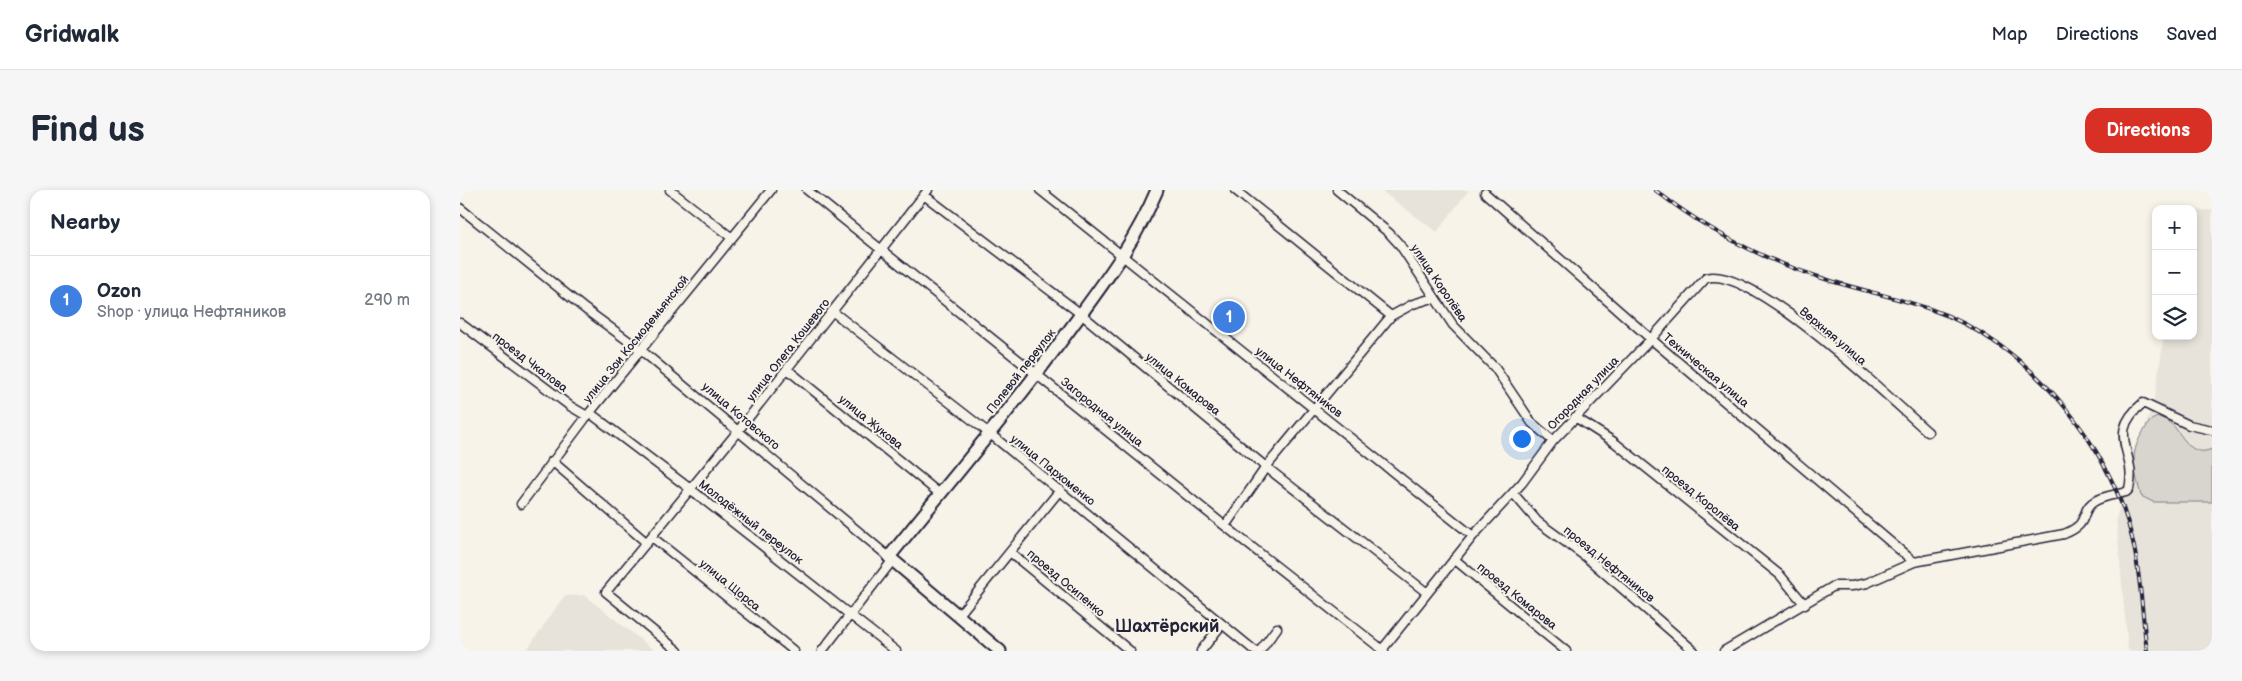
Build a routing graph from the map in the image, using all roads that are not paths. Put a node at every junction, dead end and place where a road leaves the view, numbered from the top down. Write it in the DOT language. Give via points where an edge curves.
graph roads {
  1 [pos="670,190"];
  2 [pos="771,190"];
  3 [pos="807,190"];
  4 [pos="1040,190"];
  5 [pos="1157,190"];
  6 [pos="1235,190"];
  7 [pos="1337,190"];
  8 [pos="926,192"];
  9 [pos="1485,193"];
  10 [pos="460,208"];
  11 [pos="732,238"];
  12 [pos="882,251"];
  13 [pos="1124,256"];
  14 [pos="1712,276"];
  15 [pos="1433,298"];
  16 [pos="832,311"];
  17 [pos="1081,314"];
  18 [pos="1390,316"];
  19 [pos="460,324"];
  20 [pos="1651,339"];
  21 [pos="642,351"];
  22 [pos="787,369"];
  23 [pos="1038,374"];
  24 [pos="1314,410"];
  25 [pos="589,415"];
  26 [pos="1576,417"];
  27 [pos="2212,430"];
  28 [pos="738,431"];
  29 [pos="1928,432"];
  30 [pos="990,433"];
  31 [pos="1553,441"];
  32 [pos="552,462"];
  33 [pos="1266,467"];
  34 [pos="690,488"];
  35 [pos="1060,490"];
  36 [pos="1513,493"];
  37 [pos="940,494"];
  38 [pos="521,504"];
  39 [pos="1225,526"];
  40 [pos="1473,536"];
  41 [pos="649,540"];
  42 [pos="1010,552"];
  43 [pos="890,559"];
  44 [pos="1454,559"];
  45 [pos="1914,562"];
  46 [pos="1426,592"];
  47 [pos="1805,604"];
  48 [pos="852,615"];
  49 [pos="958,616"];
  50 [pos="1222,624"];
  51 [pos="1277,628"];
  52 [pos="678,651"];
  53 [pos="794,651"];
  54 [pos="822,651"];
  55 [pos="896,651"];
  56 [pos="1000,651"];
  57 [pos="1130,651"];
  58 [pos="1201,651"];
  59 [pos="1256,651"];
  60 [pos="1260,651"];
  61 [pos="1382,651"];
  62 [pos="1566,651"];
  63 [pos="1694,651"];
  64 [pos="1724,651"];
  1 -- 11 [label="street"];
  2 -- 11 [label="street, улица Зои Космодемьянской"];
  3 -- 12 [label="street, Загородная улица"];
  4 -- 13 [label="street, улица Нефтяников"];
  5 -- 13 [label="street, Полевой переулок"];
  6 -- 18 [label="street"];
  7 -- 15 [label="street, улица Королёва" via="1400,245"];
  8 -- 12 [label="street, улица Олега Кошевого"];
  8 -- 17 [label="street, улица Комарова"];
  9 -- 20 [label="street, Техническая улица"];
  10 -- 21 [label="street, улица Котовского"];
  11 -- 21 [label="street, улица Зои Космодемьянской"];
  12 -- 16 [label="street, улица Олега Кошевого"];
  12 -- 23 [label="street, Загородная улица"];
  13 -- 17 [label="street, Полевой переулок"];
  13 -- 24 [label="street, улица Нефтяников"];
  14 -- 20 [label="street, Огородная улица" via="1699,284"];
  14 -- 29 [label="street, Верхняя улица" via="1732,281 1761,296 1806,325"];
  15 -- 18 [label="street"];
  15 -- 31 [label="street, улица Королёва" via="1453,325 1495,368 1532,423"];
  16 -- 22 [label="street, улица Олега Кошевого"];
  16 -- 30 [label="street, улица Пархоменко"];
  17 -- 23 [label="street, Полевой переулок"];
  17 -- 33 [label="street, улица Комарова"];
  18 -- 24 [label="street"];
  19 -- 25 [label="street, проезд Чкалова" via="570,406"];
  20 -- 26 [label="street, Огородная улица"];
  20 -- 45 [label="street, Техническая улица"];
  21 -- 25 [label="street, улица Зои Космодемьянской"];
  21 -- 28 [label="street, улица Котовского"];
  22 -- 28 [label="street, улица Олега Кошевого"];
  22 -- 37 [label="street, улица Жукова"];
  23 -- 30 [label="street, Полевой переулок"];
  23 -- 39 [label="street, Загородная улица"];
  24 -- 33 [label="street"];
  24 -- 40 [label="street, улица Нефтяников"];
  25 -- 32 [label="street, улица Зои Космодемьянской"];
  25 -- 34 [label="street, Молодёжный переулок"];
  26 -- 31 [label="street, Огородная улица"];
  26 -- 47 [label="street, проезд Королёва" via="1614,442 1780,576"];
  27 -- 45 [label="street" via="2189,425 2143,403 2127,419 2124,427 2129,488 2126,492 2096,500 2076,530"];
  28 -- 34 [label="street, улица Олега Кошевого"];
  28 -- 43 [label="street, улица Котовского"];
  30 -- 35 [label="street, улица Пархоменко"];
  30 -- 37 [label="street, Полевой переулок"];
  31 -- 36 [label="street, Огородная улица"];
  32 -- 38 [label="street, улица Зои Космодемьянской"];
  32 -- 41 [label="street, улица Щорса"];
  33 -- 39 [label="street"];
  33 -- 46 [label="street, улица Комарова"];
  34 -- 41 [label="street, улица Олега Кошевого"];
  34 -- 48 [label="street, Молодёжный переулок"];
  35 -- 42 [label="street"];
  35 -- 50 [label="street, улица Пархоменко"];
  36 -- 40 [label="street, Огородная улица"];
  36 -- 63 [label="street, проезд Нефтяников" via="1538,522 1586,557"];
  37 -- 43 [label="street, Полевой переулок"];
  39 -- 61 [label="street, Загородная улица"];
  40 -- 44 [label="street, Огородная улица"];
  41 -- 52 [label="street, улица Олега Кошевого" via="606,592"];
  41 -- 53 [label="street, улица Щорса"];
  42 -- 49 [label="street"];
  42 -- 57 [label="street, проезд Осипенко"];
  43 -- 48 [label="street, Полевой переулок"];
  43 -- 49 [label="street, улица Котовского"];
  44 -- 46 [label="street, Огородная улица"];
  44 -- 62 [label="street, проезд Комарова"];
  45 -- 47 [label="street" via="1866,583 1834,586"];
  46 -- 61 [label="street, Огородная улица"];
  47 -- 64 [label="street"];
  48 -- 54 [label="street, Полевой переулок"];
  48 -- 55 [label="street, Молодёжный переулок"];
  49 -- 56 [label="street, улица Котовского"];
  50 -- 58 [label="street"];
  50 -- 59 [label="street, улица Пархоменко"];
  51 -- 60 [label="street"];
}
